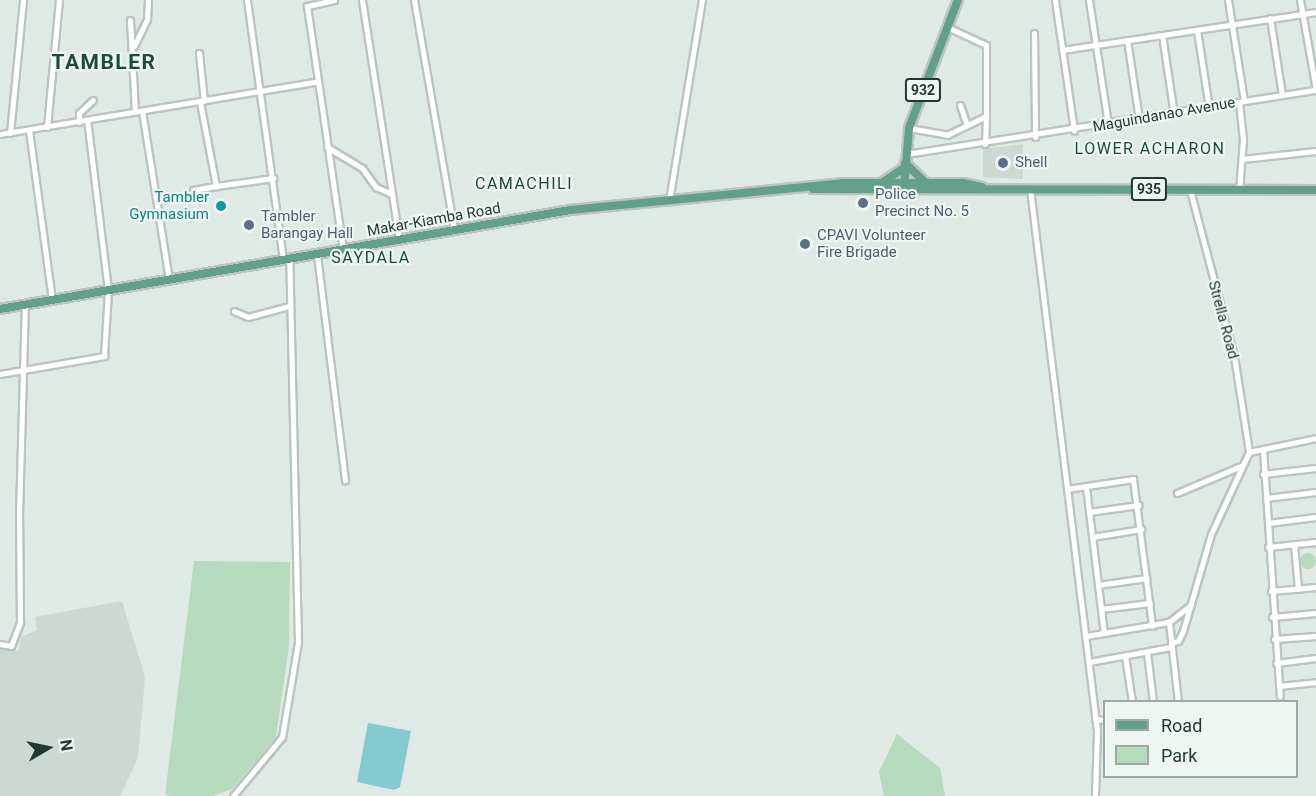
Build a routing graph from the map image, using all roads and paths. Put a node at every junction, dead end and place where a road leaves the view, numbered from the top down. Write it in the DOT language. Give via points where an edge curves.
graph roads {
  1 [pos="22,0"];
  2 [pos="60,0"];
  3 [pos="148,0"];
  4 [pos="246,0"];
  5 [pos="334,0"];
  6 [pos="362,0"];
  7 [pos="414,0"];
  8 [pos="702,0"];
  9 [pos="958,0"];
  10 [pos="1055,0"];
  11 [pos="1089,0"];
  12 [pos="1228,0"];
  13 [pos="1300,0"];
  14 [pos="1316,12"];
  15 [pos="1302,14"];
  16 [pos="1270,18"];
  17 [pos="130,20"];
  18 [pos="1231,25"];
  19 [pos="948,27"];
  20 [pos="1197,30"];
  21 [pos="1034,33"];
  22 [pos="1162,35"];
  23 [pos="1127,40"];
  24 [pos="1094,46"];
  25 [pos="133,48"];
  26 [pos="1062,50"];
  27 [pos="199,53"];
  28 [pos="315,82"];
  29 [pos="1316,90"];
  30 [pos="261,94"];
  31 [pos="1282,95"];
  32 [pos="93,100"];
  33 [pos="202,101"];
  34 [pos="1241,102"];
  35 [pos="960,105"];
  36 [pos="1209,108"];
  37 [pos="142,111"];
  38 [pos="135,112"];
  39 [pos="1174,114"];
  40 [pos="986,116"];
  41 [pos="1139,119"];
  42 [pos="87,120"];
  43 [pos="79,122"];
  44 [pos="1108,124"];
  45 [pos="967,125"];
  46 [pos="46,127"];
  47 [pos="909,128"];
  48 [pos="29,129"];
  49 [pos="1074,131"];
  50 [pos="10,133"];
  51 [pos="0,135"];
  52 [pos="1035,137"];
  53 [pos="985,144"];
  54 [pos="327,147"];
  55 [pos="1316,151"];
  56 [pos="1242,159"];
  57 [pos="905,161"];
  58 [pos="273,178"];
  59 [pos="883,182"];
  60 [pos="925,183"];
  61 [pos="216,186"];
  62 [pos="904,186"];
  63 [pos="982,187"];
  64 [pos="1030,187"];
  65 [pos="804,188"];
  66 [pos="193,190"];
  67 [pos="1190,190"];
  68 [pos="1316,190"];
  69 [pos="1239,191"];
  70 [pos="392,194"];
  71 [pos="669,201"];
  72 [pos="454,230"];
  73 [pos="399,240"];
  74 [pos="343,250"];
  75 [pos="317,255"];
  76 [pos="286,259"];
  77 [pos="169,279"];
  78 [pos="108,290"];
  79 [pos="52,301"];
  80 [pos="26,305"];
  81 [pos="289,306"];
  82 [pos="0,309"];
  83 [pos="234,311"];
  84 [pos="25,370"];
  85 [pos="0,374"];
  86 [pos="1316,438"];
  87 [pos="1263,449"];
  88 [pos="1249,452"];
  89 [pos="1242,466"];
  90 [pos="1316,468"];
  91 [pos="1263,474"];
  92 [pos="345,480"];
  93 [pos="1086,487"];
  94 [pos="1066,489"];
  95 [pos="1316,492"];
  96 [pos="1177,493"];
  97 [pos="1266,498"];
  98 [pos="1138,505"];
  99 [pos="1089,512"];
  100 [pos="1316,517"];
  101 [pos="1268,523"];
  102 [pos="1141,529"];
  103 [pos="1092,537"];
  104 [pos="1316,542"];
  105 [pos="1294,544"];
  106 [pos="1268,547"];
  107 [pos="1147,578"];
  108 [pos="1098,585"];
  109 [pos="1316,587"];
  110 [pos="1298,589"];
  111 [pos="1271,591"];
  112 [pos="1150,603"];
  113 [pos="1191,605"];
  114 [pos="1101,609"];
  115 [pos="1316,613"];
  116 [pos="1272,617"];
  117 [pos="1168,622"];
  118 [pos="1152,626"];
  119 [pos="1104,633"];
  120 [pos="1086,636"];
  121 [pos="1316,636"];
  122 [pos="1274,639"];
  123 [pos="0,644"];
  124 [pos="1171,645"];
  125 [pos="1147,652"];
  126 [pos="1125,656"];
  127 [pos="1316,658"];
  128 [pos="1089,662"];
  129 [pos="1276,663"];
  130 [pos="1316,682"];
  131 [pos="1279,686"];
  132 [pos="1280,696"];
  133 [pos="1132,700"];
  134 [pos="1153,700"];
  135 [pos="1178,700"];
  136 [pos="1095,719"];
  137 [pos="1103,720"];
  138 [pos="233,796"];
  139 [pos="1095,796"];
  1 -- 50 [label="street"];
  2 -- 46 [label="street"];
  3 -- 25 [label="street" via="147,19"];
  4 -- 30 [label="street"];
  5 -- 28 [label="street" via="307,6"];
  6 -- 70 [label="street"];
  7 -- 72 [label="street"];
  8 -- 71 [label="street"];
  9 -- 19 [label="main road, 932"];
  10 -- 26 [label="street"];
  11 -- 24 [label="street"];
  12 -- 18 [label="street"];
  13 -- 15 [label="street"];
  14 -- 15 [label="street"];
  15 -- 16 [label="street"];
  15 -- 29 [label="street"];
  16 -- 18 [label="street"];
  16 -- 31 [label="street"];
  17 -- 25 [label="street"];
  18 -- 20 [label="street"];
  18 -- 34 [label="street"];
  19 -- 40 [label="street" via="986,45"];
  19 -- 47 [label="main road, 932"];
  20 -- 22 [label="street"];
  20 -- 36 [label="street"];
  21 -- 52 [label="street"];
  22 -- 23 [label="street"];
  22 -- 39 [label="street"];
  23 -- 24 [label="street"];
  23 -- 41 [label="street"];
  24 -- 26 [label="street"];
  24 -- 44 [label="street"];
  25 -- 38 [label="street"];
  26 -- 49 [label="street"];
  27 -- 33 [label="street"];
  28 -- 30 [label="street"];
  28 -- 54 [label="street"];
  29 -- 31 [label="street, Maguindanao Avenue"];
  30 -- 33 [label="street"];
  30 -- 58 [label="street"];
  31 -- 34 [label="street, Maguindanao Avenue"];
  32 -- 43 [label="street" via="79,113"];
  33 -- 37 [label="street"];
  33 -- 61 [label="street"];
  34 -- 36 [label="street, Maguindanao Avenue"];
  34 -- 56 [label="street"];
  35 -- 45 [label="street"];
  36 -- 39 [label="street, Maguindanao Avenue"];
  37 -- 38 [label="street"];
  37 -- 77 [label="street"];
  38 -- 42 [label="street"];
  39 -- 41 [label="street, Maguindanao Avenue"];
  40 -- 45 [label="street"];
  40 -- 53 [label="street"];
  41 -- 44 [label="street, Maguindanao Avenue"];
  42 -- 43 [label="street"];
  42 -- 78 [label="street"];
  43 -- 46 [label="street"];
  44 -- 49 [label="street, Maguindanao Avenue"];
  45 -- 47 [label="street" via="940,135"];
  46 -- 48 [label="street"];
  47 -- 57 [label="main road, 932"];
  48 -- 50 [label="street"];
  48 -- 79 [label="street"];
  49 -- 52 [label="street, Maguindanao Avenue"];
  50 -- 51 [label="street"];
  52 -- 53 [label="street, Maguindanao Avenue"];
  53 -- 57 [label="street, Maguindanao Avenue"];
  54 -- 70 [label="street" via="362,168 376,187"];
  54 -- 74 [label="street"];
  55 -- 56 [label="street"];
  56 -- 69 [label="street"];
  57 -- 59 [label="main road"];
  57 -- 60 [label="main road"];
  57 -- 62 [label="main road, 932"];
  58 -- 61 [label="street"];
  58 -- 76 [label="street"];
  59 -- 62 [label="main road, Makar-Kiamba Road / 935"];
  59 -- 65 [label="main road, Makar-Kiamba Road / 935"];
  60 -- 62 [label="main road, Makar-Kiamba Road / 935"];
  60 -- 63 [label="main road, Makar-Kiamba Road / 935"];
  61 -- 66 [label="street"];
  62 -- 63 [label="main road, Makar-Kiamba Road / 935"];
  62 -- 65 [label="main road, Makar-Kiamba Road / 935"];
  63 -- 64 [label="main road, Makar-Kiamba Road / 935"];
  64 -- 67 [label="main road, Makar-Kiamba Road / 935"];
  64 -- 94 [label="street"];
  65 -- 71 [label="main road, Makar-Kiamba Road / 935"];
  67 -- 69 [label="main road, Makar-Kiamba Road / 935"];
  67 -- 88 [label="street, Strella Road" via="1234,356"];
  68 -- 69 [label="main road, Makar-Kiamba Road / 935"];
  70 -- 73 [label="street"];
  71 -- 72 [label="main road, Makar-Kiamba Road / 935" via="570,210"];
  72 -- 73 [label="main road, Makar-Kiamba Road / 935"];
  73 -- 74 [label="main road, Makar-Kiamba Road / 935"];
  74 -- 75 [label="main road, Makar-Kiamba Road / 935"];
  75 -- 76 [label="main road, Makar-Kiamba Road / 935"];
  75 -- 92 [label="street"];
  76 -- 77 [label="main road, Makar-Kiamba Road / 935"];
  76 -- 81 [label="street"];
  77 -- 78 [label="main road, Makar-Kiamba Road / 935"];
  78 -- 79 [label="main road, Makar-Kiamba Road / 935"];
  78 -- 84 [label="street" via="104,356"];
  79 -- 80 [label="main road, Makar-Kiamba Road / 935"];
  80 -- 82 [label="main road, Makar-Kiamba Road / 935"];
  80 -- 84 [label="street"];
  81 -- 83 [label="street" via="252,317"];
  81 -- 138 [label="street" via="297,653 282,737"];
  84 -- 85 [label="street"];
  84 -- 123 [label="street" via="19,515 20,622 11,646"];
  86 -- 87 [label="street"];
  87 -- 88 [label="street"];
  87 -- 91 [label="street"];
  88 -- 89 [label="street"];
  89 -- 96 [label="street"];
  89 -- 113 [label="street" via="1211,534"];
  90 -- 91 [label="street"];
  91 -- 97 [label="street"];
  93 -- 94 [label="street"];
  93 -- 98 [label="street" via="1132,478"];
  93 -- 99 [label="street"];
  94 -- 120 [label="street"];
  95 -- 97 [label="street"];
  97 -- 101 [label="street"];
  98 -- 99 [label="street"];
  98 -- 102 [label="street"];
  99 -- 103 [label="street"];
  100 -- 101 [label="street"];
  101 -- 106 [label="street"];
  102 -- 103 [label="street"];
  102 -- 107 [label="street"];
  103 -- 108 [label="street"];
  104 -- 105 [label="street"];
  105 -- 106 [label="street"];
  105 -- 110 [label="street"];
  106 -- 111 [label="street"];
  107 -- 108 [label="street"];
  107 -- 112 [label="street"];
  108 -- 114 [label="street"];
  109 -- 110 [label="street"];
  110 -- 111 [label="street"];
  111 -- 116 [label="street"];
  112 -- 114 [label="street"];
  112 -- 118 [label="street"];
  113 -- 117 [label="street"];
  113 -- 124 [label="street" via="1179,639"];
  114 -- 119 [label="street"];
  115 -- 116 [label="street"];
  116 -- 122 [label="street"];
  117 -- 118 [label="street"];
  117 -- 124 [label="street"];
  118 -- 119 [label="street"];
  119 -- 120 [label="street"];
  120 -- 128 [label="street"];
  121 -- 122 [label="street"];
  122 -- 129 [label="street"];
  124 -- 125 [label="street"];
  124 -- 135 [label="street"];
  125 -- 126 [label="street"];
  125 -- 134 [label="street"];
  126 -- 128 [label="street"];
  126 -- 133 [label="street"];
  127 -- 129 [label="street"];
  128 -- 136 [label="street"];
  129 -- 131 [label="street"];
  130 -- 131 [label="street"];
  131 -- 132 [label="street"];
  136 -- 137 [label="street"];
  136 -- 139 [label="street"];
}
